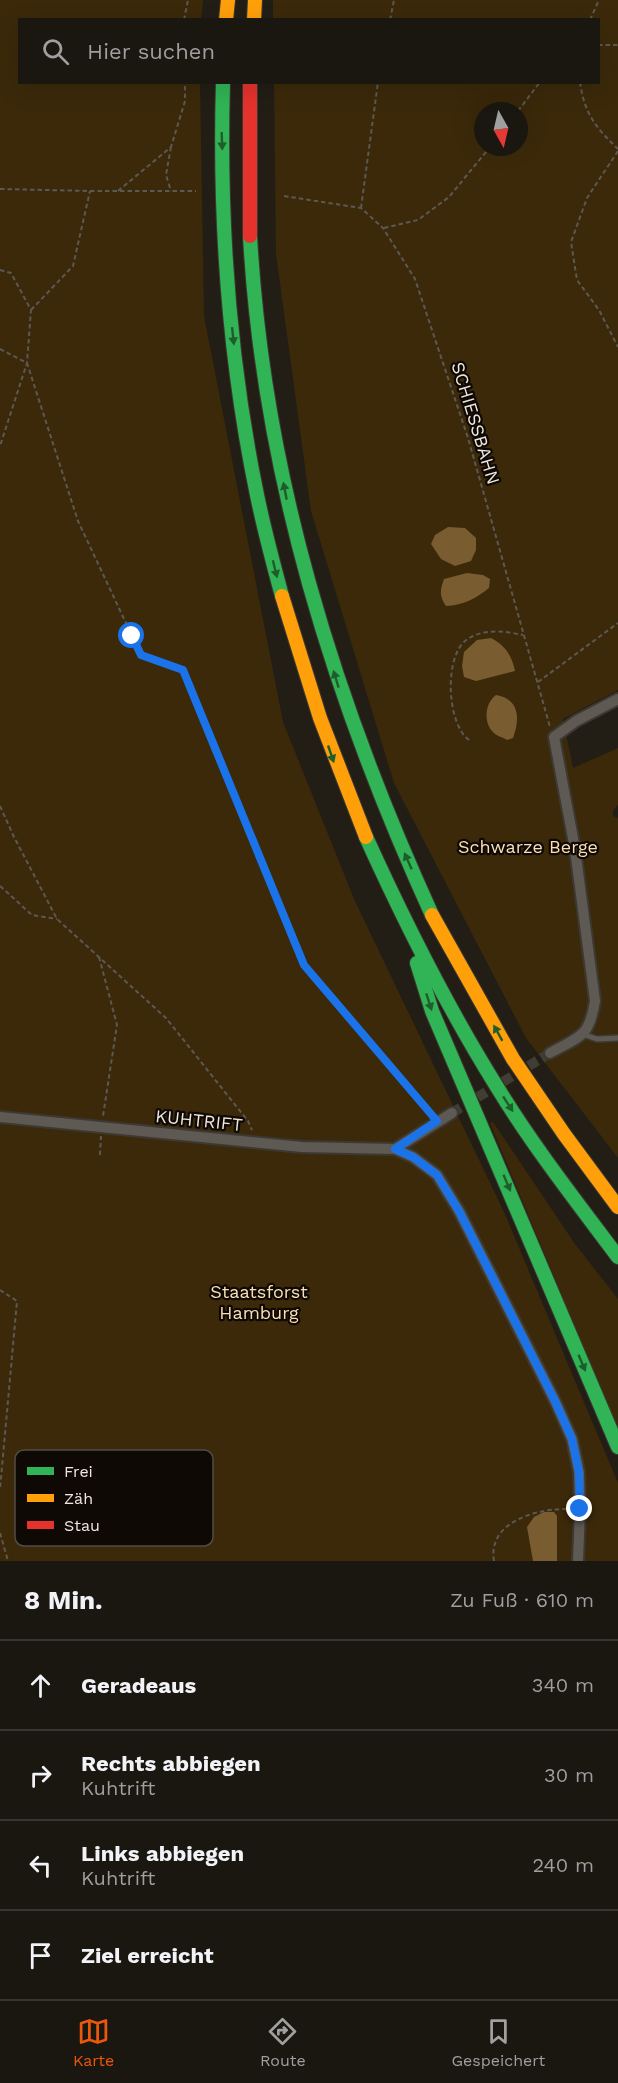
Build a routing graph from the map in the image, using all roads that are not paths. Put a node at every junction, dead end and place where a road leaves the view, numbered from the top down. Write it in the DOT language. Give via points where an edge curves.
graph roads {
  1 [pos="228,0"];
  2 [pos="255,0"];
  3 [pos="226,18"];
  4 [pos="254,18"];
  5 [pos="223,84"];
  6 [pos="250,84"];
  7 [pos="618,699"];
  8 [pos="405,927"];
  9 [pos="582,1034"];
  10 [pos="618,1038"];
  11 [pos="550,1053"];
  12 [pos="452,1113"];
  13 [pos="0,1117"];
  14 [pos="395,1149"];
  15 [pos="618,1207"];
  16 [pos="618,1257"];
  17 [pos="618,1447"];
  18 [pos="578,1561"];
  1 -- 3 [label="highway"];
  2 -- 4 [label="highway"];
  5 -- 8 [label="highway, one-way" via="221,124 229,290 237,368 262,517 288,618 336,768"];
  15 -- 6 [label="highway, one-way" via="511,1056 433,917 342,697 289,511 258,331 250,240"];
  7 -- 9 [label="street" via="554,737 576,849 596,992 592,1019"];
  8 -- 16 [label="highway, one-way" via="485,1068 547,1164"];
  8 -- 17 [label="highway, one-way" via="432,1011"];
  9 -- 10 [label="lane" via="597,1039"];
  9 -- 11 [label="street"];
  12 -- 14 [label="street"];
  13 -- 14 [label="street, KUHTRIFT" via="302,1147"];
  14 -- 18 [label="street, KUHTRIFT" via="437,1175 459,1211 572,1439 579,1472"];
}
